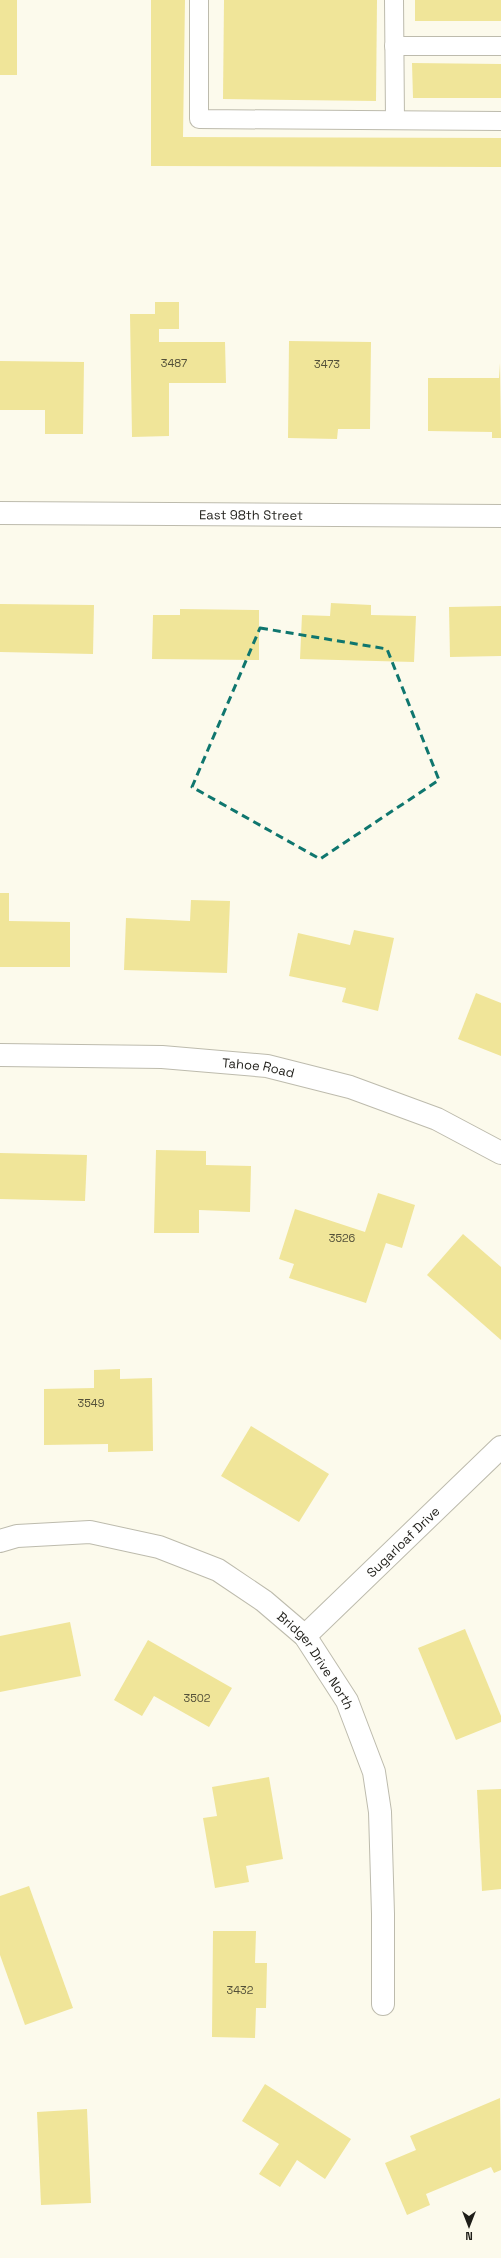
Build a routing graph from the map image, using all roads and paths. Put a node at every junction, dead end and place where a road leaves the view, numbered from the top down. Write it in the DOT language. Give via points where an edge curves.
graph roads {
  1 [pos="199,0"];
  2 [pos="394,0"];
  3 [pos="394,46"];
  4 [pos="501,46"];
  5 [pos="395,120"];
  6 [pos="501,121"];
  7 [pos="0,513"];
  8 [pos="501,516"];
  9 [pos="0,1056"];
  10 [pos="501,1153"];
  11 [pos="501,1447"];
  12 [pos="0,1541"];
  13 [pos="305,1636"];
  14 [pos="383,2004"];
  1 -- 5 [label="lane" via="199,119"];
  2 -- 3 [label="lane"];
  3 -- 4 [label="lane"];
  3 -- 5 [label="lane"];
  5 -- 6 [label="lane"];
  7 -- 8 [label="street, East 98th Street"];
  9 -- 10 [label="street, Tahoe Road" via="162,1057 267,1066 364,1092 437,1119"];
  11 -- 13 [label="street, Sugarloaf Drive"];
  12 -- 13 [label="street, Bridger Drive North" via="17,1536 90,1532 159,1548 218,1570 264,1601"];
  13 -- 14 [label="street, Bridger Drive North" via="347,1701 374,1772 380,1828"];
}
